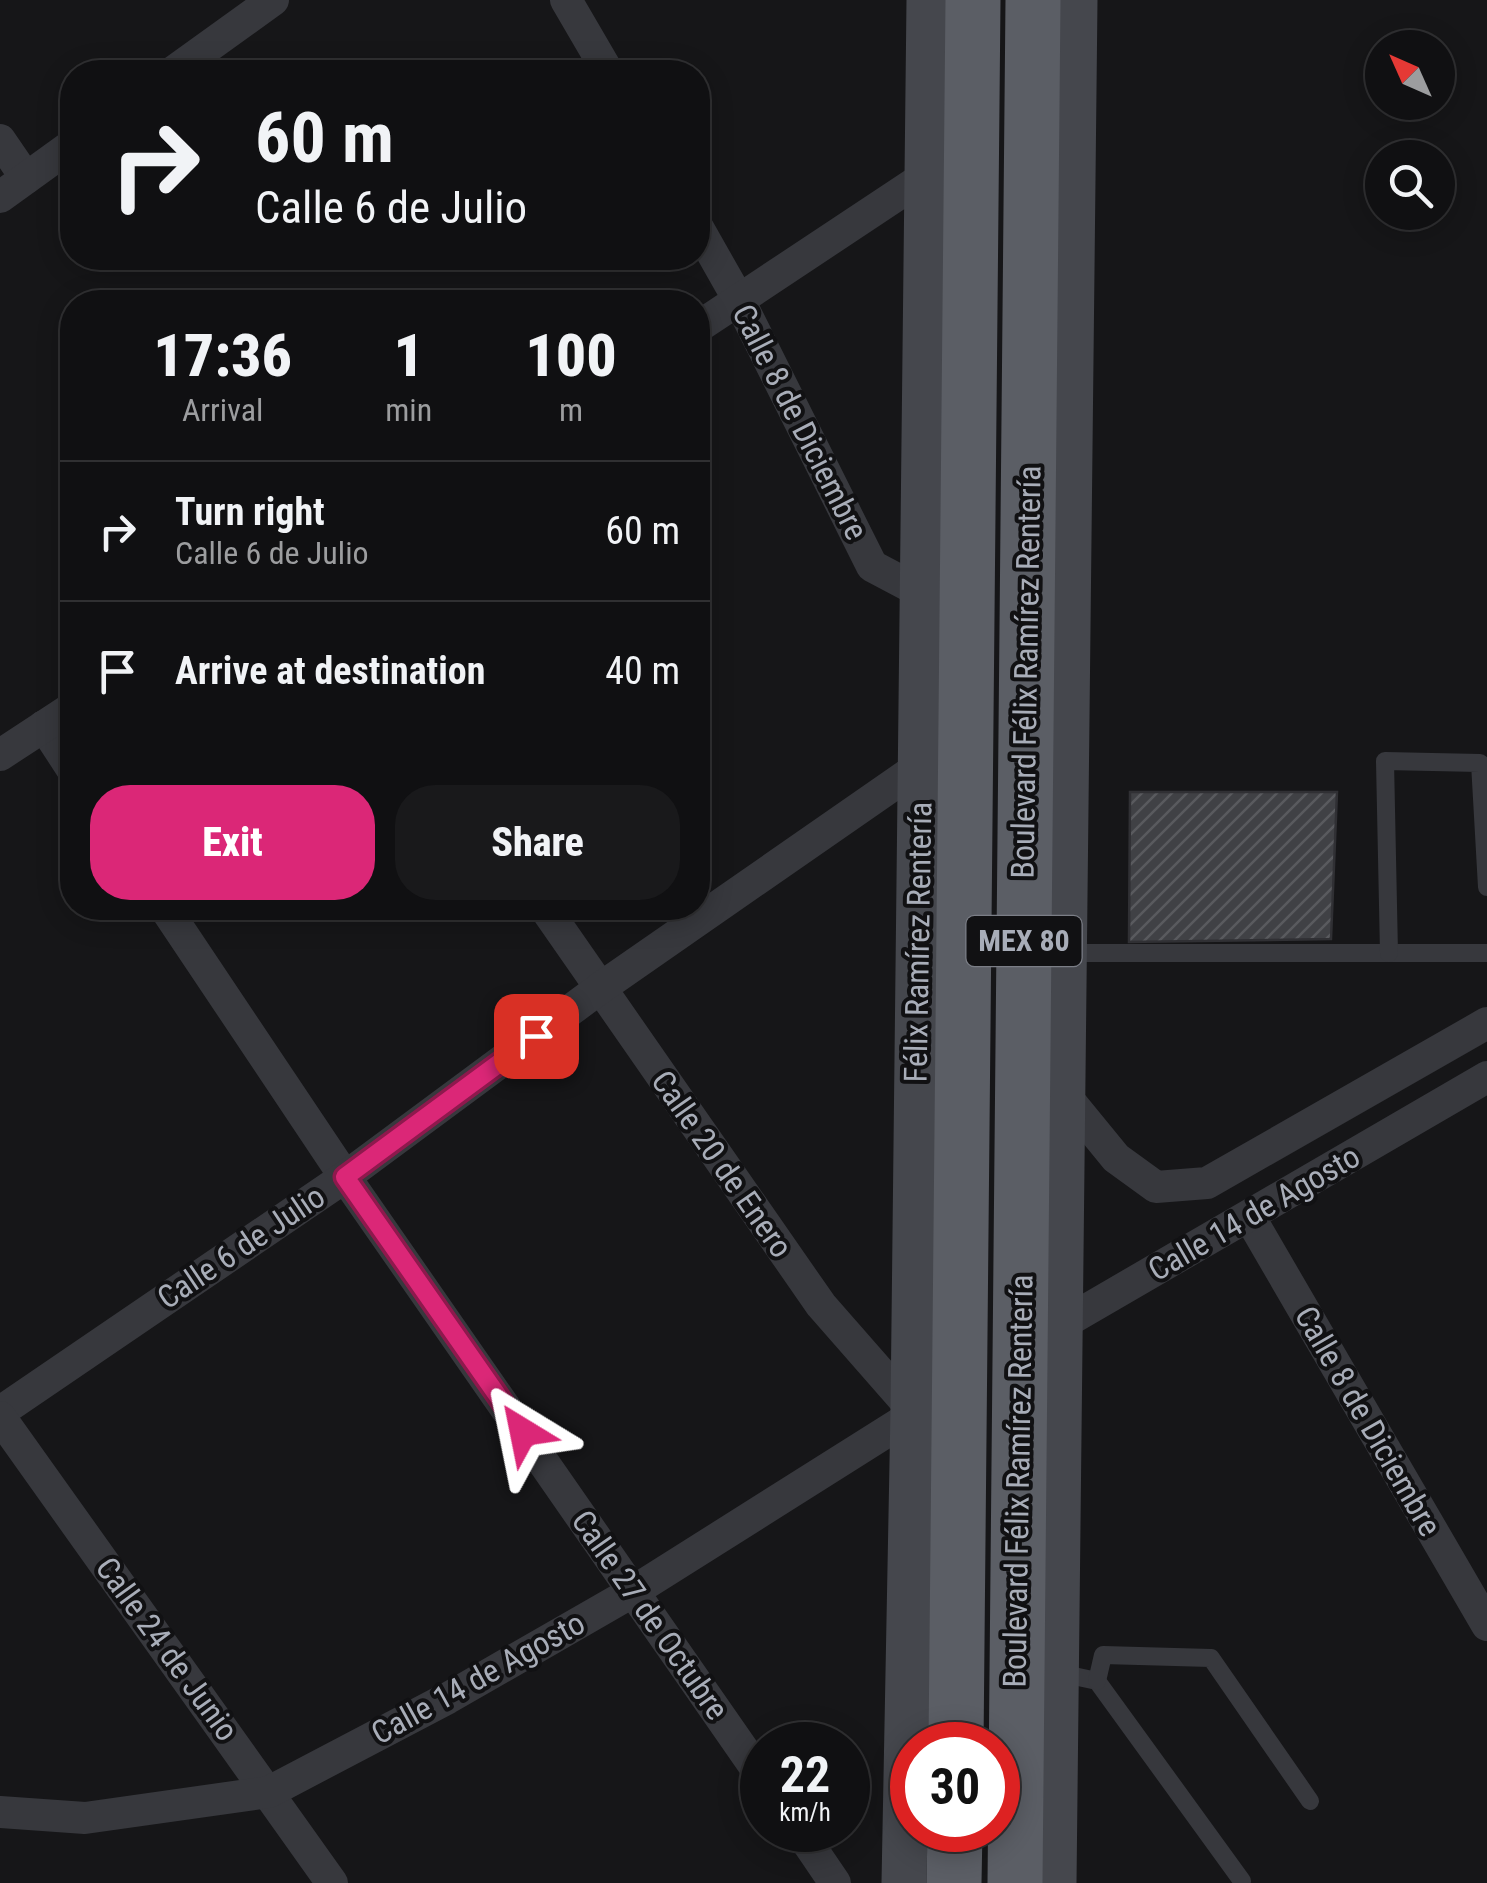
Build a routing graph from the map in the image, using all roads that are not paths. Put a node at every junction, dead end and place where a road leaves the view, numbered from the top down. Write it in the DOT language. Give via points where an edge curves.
graph roads {
  1 [pos="273,0"];
  2 [pos="566,0"];
  3 [pos="929,0"];
  4 [pos="973,0"];
  5 [pos="1033,0"];
  6 [pos="1074,0"];
  7 [pos="190,60"];
  8 [pos="601,60"];
  9 [pos="0,140"];
  10 [pos="60,154"];
  11 [pos="928,175"];
  12 [pos="13,188"];
  13 [pos="710,249"];
  14 [pos="740,302"];
  15 [pos="710,320"];
  16 [pos="922,593"];
  17 [pos="60,716"];
  18 [pos="44,726"];
  19 [pos="60,751"];
  20 [pos="0,756"];
  21 [pos="920,766"];
  22 [pos="1487,887"];
  23 [pos="710,912"];
  24 [pos="173,920"];
  25 [pos="553,920"];
  26 [pos="698,920"];
  27 [pos="1064,953"];
  28 [pos="1389,953"];
  29 [pos="1487,953"];
  30 [pos="599,989"];
  31 [pos="1487,1023"];
  32 [pos="1487,1076"];
  33 [pos="1062,1092"];
  34 [pos="345,1177"];
  35 [pos="1249,1216"];
  36 [pos="1040,1337"];
  37 [pos="913,1413"];
  38 [pos="0,1414"];
  39 [pos="634,1591"];
  40 [pos="1487,1625"];
  41 [pos="1057,1674"];
  42 [pos="956,1722"];
  43 [pos="740,1745"];
  44 [pos="269,1792"];
  45 [pos="1310,1801"];
  46 [pos="0,1812"];
  47 [pos="814,1852"];
  48 [pos="955,1852"];
  49 [pos="1242,1881"];
  50 [pos="332,1883"];
  51 [pos="835,1883"];
  52 [pos="904,1883"];
  53 [pos="954,1883"];
  54 [pos="1015,1883"];
  55 [pos="1054,1883"];
  1 -- 7 [label="street"];
  2 -- 8 [label="street"];
  3 -- 11 [label="main road, Félix Ramírez Rentería"];
  4 -- 42 [label="highway, Boulevard Félix Ramírez Rentería / MEX 80"];
  5 -- 36 [label="highway, Boulevard Félix Ramírez Rentería / MEX 80"];
  6 -- 27 [label="main road"];
  9 -- 12 [label="street"];
  10 -- 12 [label="street"];
  11 -- 14 [label="street"];
  11 -- 16 [label="main road, Félix Ramírez Rentería"];
  13 -- 14 [label="street, Calle 8 de Diciembre"];
  14 -- 15 [label="street"];
  14 -- 16 [label="street, Calle 8 de Diciembre" via="872,566"];
  16 -- 21 [label="main road, Félix Ramírez Rentería"];
  17 -- 18 [label="street"];
  18 -- 19 [label="street"];
  18 -- 20 [label="street"];
  21 -- 23 [label="street, Calle 6 de Julio"];
  21 -- 37 [label="main road, Félix Ramírez Rentería"];
  22 -- 28 [label="lane" via="1480,763 1386,762"];
  24 -- 34 [label="street, Calle 27 de Octubre"];
  25 -- 30 [label="street, Calle 20 de Enero"];
  26 -- 30 [label="street, Calle 6 de Julio"];
  27 -- 28 [label="lane"];
  27 -- 33 [label="main road"];
  28 -- 29 [label="lane"];
  30 -- 34 [label="street, Calle 6 de Julio"];
  30 -- 37 [label="street, Calle 20 de Enero" via="821,1305"];
  31 -- 33 [label="street" via="1206,1183 1156,1187 1116,1158"];
  32 -- 35 [label="street, Calle 14 de Agosto"];
  33 -- 36 [label="main road"];
  34 -- 38 [label="street, Calle 6 de Julio"];
  34 -- 39 [label="street, Calle 27 de Octubre"];
  35 -- 36 [label="street, Calle 14 de Agosto"];
  35 -- 40 [label="street, Calle 8 de Diciembre"];
  36 -- 41 [label="highway, Boulevard Félix Ramírez Rentería / MEX 80"];
  37 -- 39 [label="street, Calle 14 de Agosto"];
  37 -- 52 [label="main road, Félix Ramírez Rentería"];
  38 -- 44 [label="street, Calle 24 de Junio"];
  39 -- 43 [label="street, Calle 27 de Octubre"];
  39 -- 44 [label="street, Calle 14 de Agosto"];
  41 -- 45 [label="lane" via="1103,1655 1210,1658"];
  41 -- 49 [label="lane"];
  41 -- 54 [label="highway, Boulevard Félix Ramírez Rentería / MEX 80"];
  41 -- 55 [label="main road"];
  44 -- 46 [label="street, Calle 14 de Agosto" via="85,1818"];
  44 -- 50 [label="street, Calle 24 de Junio"];
  47 -- 51 [label="street"];
  48 -- 53 [label="highway"];
}
